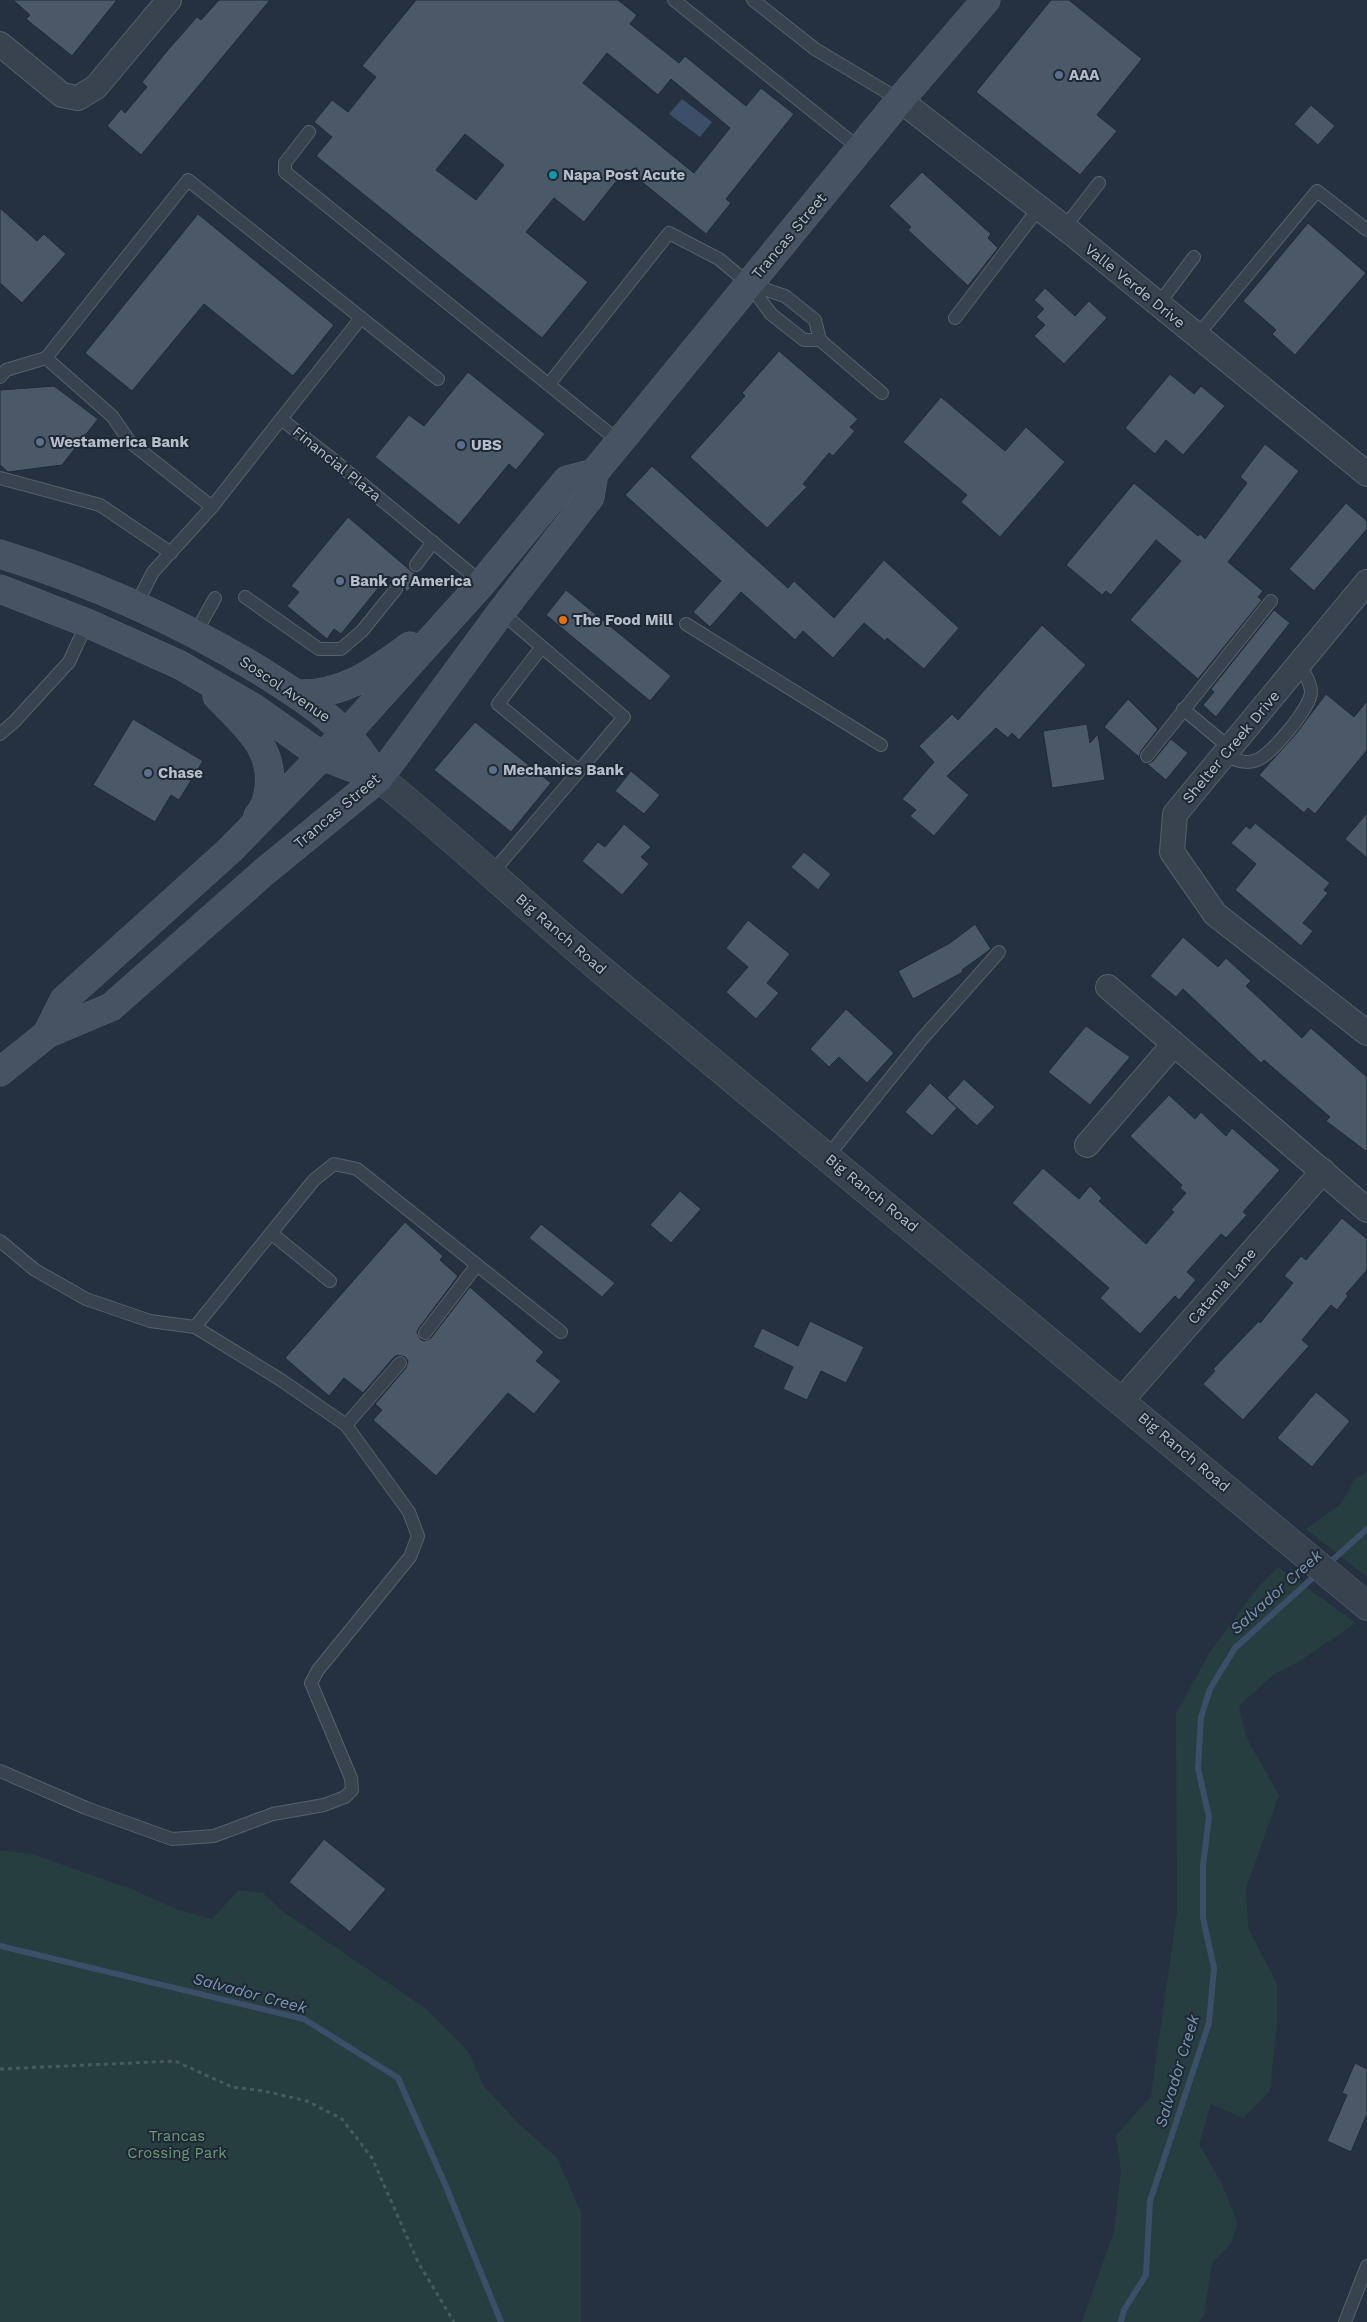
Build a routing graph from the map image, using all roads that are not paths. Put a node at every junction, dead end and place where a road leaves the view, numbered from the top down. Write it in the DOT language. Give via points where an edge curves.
graph roads {
  1 [pos="169,0"];
  2 [pos="674,0"];
  3 [pos="753,0"];
  4 [pos="986,0"];
  5 [pos="0,44"];
  6 [pos="900,100"];
  7 [pos="309,132"];
  8 [pos="860,150"];
  9 [pos="1099,183"];
  10 [pos="1039,208"];
  11 [pos="1064,228"];
  12 [pos="1367,230"];
  13 [pos="1194,256"];
  14 [pos="749,284"];
  15 [pos="1158,305"];
  16 [pos="361,318"];
  17 [pos="955,318"];
  18 [pos="1197,336"];
  19 [pos="820,340"];
  20 [pos="46,358"];
  21 [pos="0,377"];
  22 [pos="438,378"];
  23 [pos="549,384"];
  24 [pos="882,393"];
  25 [pos="281,420"];
  26 [pos="621,443"];
  27 [pos="594,473"];
  28 [pos="1367,474"];
  29 [pos="0,478"];
  30 [pos="212,507"];
  31 [pos="433,542"];
  32 [pos="171,553"];
  33 [pos="0,554"];
  34 [pos="416,565"];
  35 [pos="1367,582"];
  36 [pos="482,583"];
  37 [pos="0,589"];
  38 [pos="396,590"];
  39 [pos="245,597"];
  40 [pos="215,598"];
  41 [pos="1270,601"];
  42 [pos="136,605"];
  43 [pos="501,612"];
  44 [pos="88,623"];
  45 [pos="686,624"];
  46 [pos="195,634"];
  47 [pos="541,648"];
  48 [pos="1299,664"];
  49 [pos="198,675"];
  50 [pos="296,694"];
  51 [pos="1183,709"];
  52 [pos="0,734"];
  53 [pos="346,734"];
  54 [pos="881,745"];
  55 [pos="1227,752"];
  56 [pos="322,756"];
  57 [pos="1147,756"];
  58 [pos="579,770"];
  59 [pos="379,778"];
  60 [pos="230,850"];
  61 [pos="492,873"];
  62 [pos="1000,952"];
  63 [pos="1108,987"];
  64 [pos="1367,1033"];
  65 [pos="47,1034"];
  66 [pos="1174,1044"];
  67 [pos="0,1072"];
  68 [pos="1087,1145"];
  69 [pos="827,1157"];
  70 [pos="1322,1171"];
  71 [pos="1367,1210"];
  72 [pos="271,1233"];
  73 [pos="0,1241"];
  74 [pos="477,1265"];
  75 [pos="330,1281"];
  76 [pos="195,1326"];
  77 [pos="561,1332"];
  78 [pos="426,1333"];
  79 [pos="400,1363"];
  80 [pos="1122,1400"];
  81 [pos="346,1425"];
  82 [pos="1367,1606"];
  83 [pos="0,1771"];
  84 [pos="1367,2266"];
  85 [pos="1345,2322"];
  1 -- 5 [label="street" via="96,87 78,98 62,95"];
  2 -- 8 [label="lane"];
  3 -- 6 [label="lane" via="815,49"];
  4 -- 6 [label="main road, Trancas Street"];
  6 -- 8 [label="main road, Trancas Street"];
  6 -- 10 [label="street, Valle Verde Drive"];
  7 -- 23 [label="lane" via="285,164 284,172"];
  8 -- 14 [label="main road, Trancas Street"];
  9 -- 11 [label="lane"];
  10 -- 11 [label="street, Valle Verde Drive"];
  10 -- 17 [label="lane"];
  11 -- 15 [label="street, Valle Verde Drive"];
  12 -- 18 [label="lane" via="1317,190"];
  13 -- 15 [label="lane"];
  14 -- 19 [label="lane" via="771,314 804,340"];
  14 -- 19 [label="lane" via="785,296 815,320"];
  14 -- 23 [label="lane" via="719,259 669,233"];
  14 -- 26 [label="main road, Trancas Street"];
  15 -- 18 [label="street, Valle Verde Drive"];
  16 -- 20 [label="lane" via="188,180"];
  16 -- 22 [label="lane"];
  16 -- 25 [label="lane"];
  18 -- 28 [label="street, Valle Verde Drive"];
  19 -- 24 [label="lane"];
  20 -- 21 [label="lane" via="6,370"];
  20 -- 30 [label="lane" via="112,416 130,442"];
  23 -- 26 [label="lane"];
  25 -- 30 [label="lane, Financial Plaza"];
  25 -- 31 [label="lane, Financial Plaza"];
  26 -- 27 [label="main road, Trancas Street"];
  27 -- 36 [label="main road, Trancas Street" via="567,480"];
  27 -- 43 [label="main road, Trancas Street" via="590,497"];
  29 -- 32 [label="lane" via="100,505"];
  30 -- 32 [label="lane, Financial Plaza"];
  31 -- 34 [label="lane"];
  31 -- 36 [label="lane, Financial Plaza"];
  32 -- 42 [label="lane, Financial Plaza" via="153,572"];
  33 -- 42 [label="main road, Soscol Avenue"];
  35 -- 48 [label="street, Shelter Creek Drive"];
  36 -- 50 [label="main road" via="435,628 361,681 329,692"];
  36 -- 53 [label="main road, Trancas Street"];
  37 -- 42 [label="main road" via="8,583 27,582 124,618"];
  37 -- 44 [label="main road"];
  38 -- 39 [label="lane" via="341,649 319,649"];
  40 -- 46 [label="lane"];
  41 -- 51 [label="lane"];
  42 -- 46 [label="main road, Soscol Avenue"];
  43 -- 47 [label="lane"];
  43 -- 59 [label="main road, Trancas Street"];
  44 -- 49 [label="main road"];
  44 -- 52 [label="lane" via="69,662"];
  45 -- 54 [label="lane"];
  46 -- 50 [label="main road, Soscol Avenue"];
  47 -- 58 [label="lane" via="498,704"];
  47 -- 58 [label="lane" via="624,717"];
  48 -- 55 [label="street, Shelter Creek Drive"];
  48 -- 55 [label="lane" via="1311,692 1307,706 1271,751 1258,760 1245,762"];
  49 -- 56 [label="main road" via="269,717"];
  49 -- 60 [label="main road" via="262,745 270,768 264,809"];
  50 -- 53 [label="main road, Soscol Avenue"];
  51 -- 55 [label="lane"];
  51 -- 57 [label="lane"];
  53 -- 56 [label="main road, Trancas Street"];
  53 -- 59 [label="main road, Soscol Avenue"];
  55 -- 64 [label="street, Shelter Creek Drive" via="1175,814 1172,852 1215,914"];
  56 -- 59 [label="main road"];
  56 -- 60 [label="main road, Trancas Street"];
  58 -- 61 [label="lane"];
  59 -- 61 [label="street, Big Ranch Road"];
  59 -- 65 [label="main road, Trancas Street" via="264,872 111,1007"];
  60 -- 65 [label="main road, Trancas Street" via="64,1000"];
  61 -- 69 [label="street, Big Ranch Road" via="590,961"];
  62 -- 69 [label="lane" via="922,1039"];
  63 -- 66 [label="street"];
  65 -- 67 [label="main road, Trancas Street"];
  66 -- 68 [label="street"];
  66 -- 70 [label="street"];
  69 -- 80 [label="street, Big Ranch Road"];
  70 -- 71 [label="street"];
  70 -- 80 [label="street, Catania Lane"];
  72 -- 74 [label="lane" via="314,1180 334,1164 357,1169"];
  72 -- 75 [label="lane"];
  72 -- 76 [label="lane"];
  73 -- 76 [label="lane" via="35,1270 86,1299 150,1321"];
  74 -- 77 [label="lane"];
  74 -- 78 [label="lane"];
  76 -- 81 [label="lane"];
  79 -- 81 [label="lane"];
  80 -- 82 [label="street, Big Ranch Road"];
  81 -- 83 [label="lane" via="409,1512 418,1536 410,1557 318,1670 311,1683 351,1778 352,1790 345,1798 273,1814 214,1836 172,1839 86,1808"];
  84 -- 85 [label="lane"];
}
